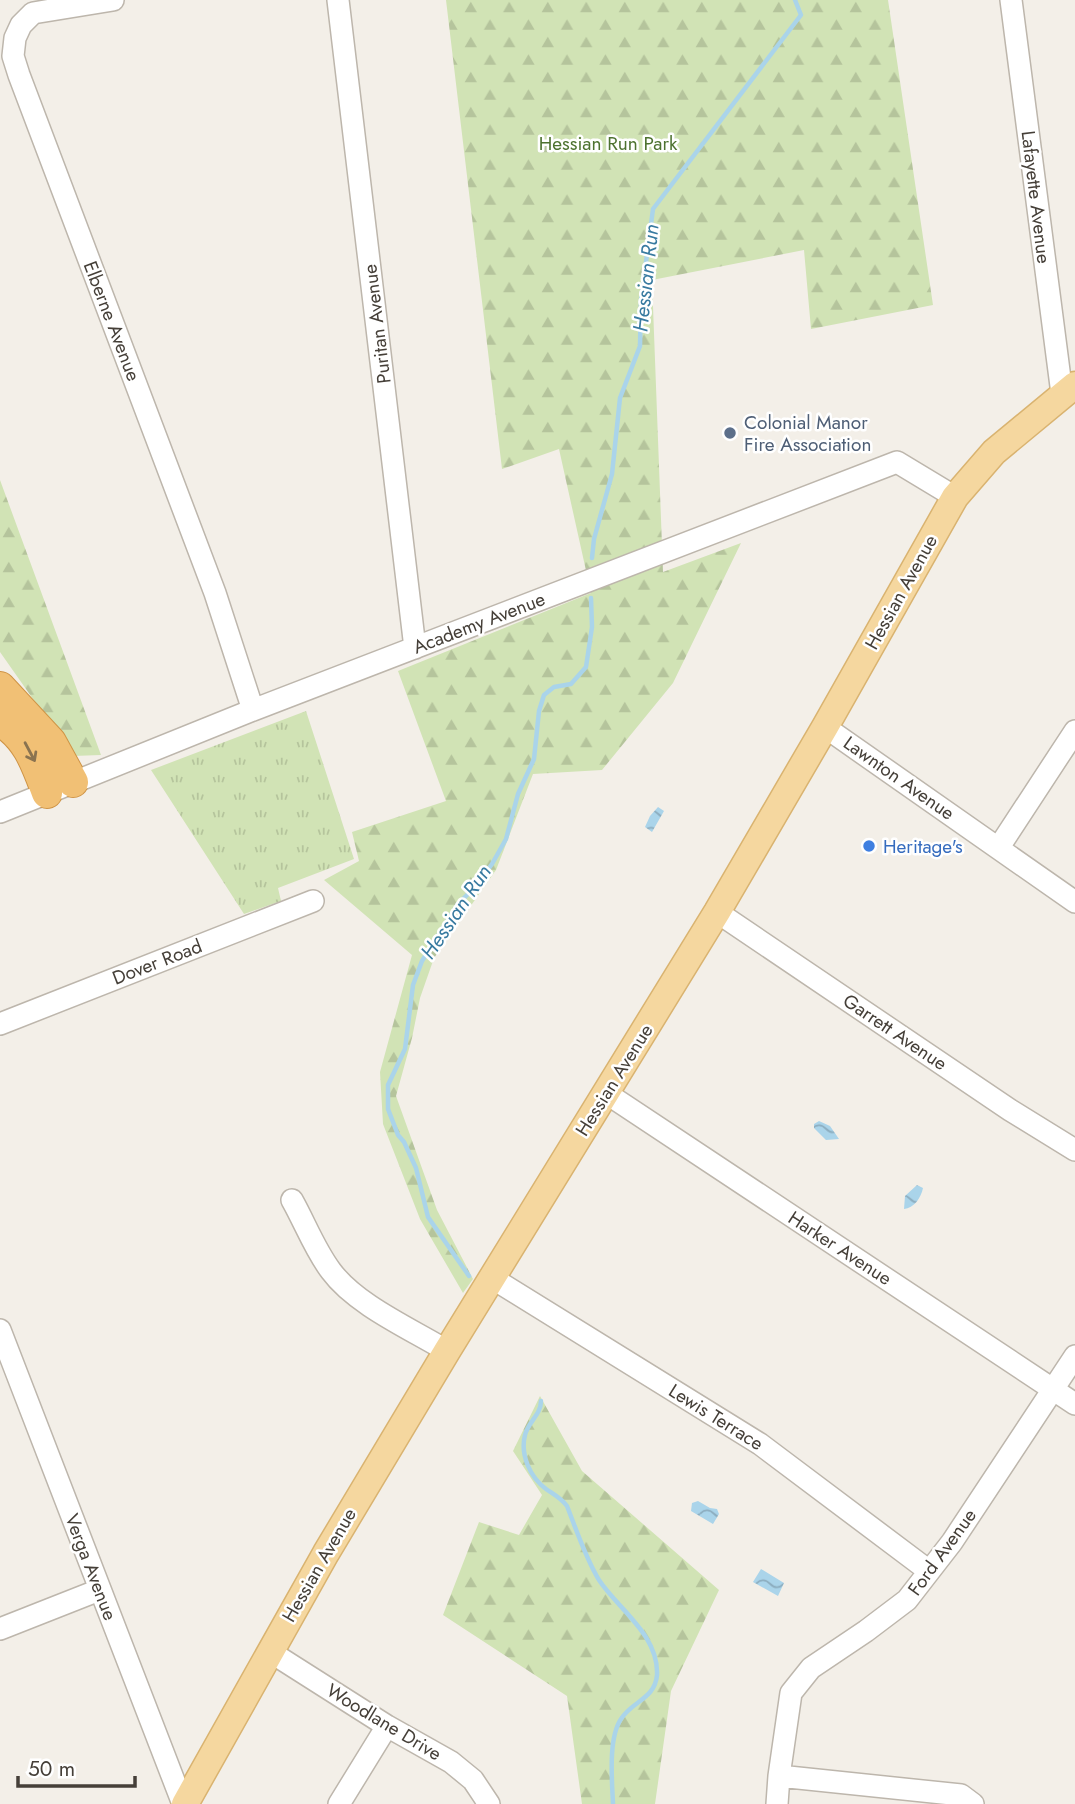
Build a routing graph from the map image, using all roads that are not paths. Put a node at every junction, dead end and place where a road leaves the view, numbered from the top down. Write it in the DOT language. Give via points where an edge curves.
graph roads {
  1 [pos="113,0"];
  2 [pos="338,0"];
  3 [pos="1011,0"];
  4 [pos="1068,389"];
  5 [pos="955,497"];
  6 [pos="415,648"];
  7 [pos="0,687"];
  8 [pos="253,710"];
  9 [pos="0,721"];
  10 [pos="825,727"];
  11 [pos="1075,731"];
  12 [pos="60,788"];
  13 [pos="0,812"];
  14 [pos="999,847"];
  15 [pos="313,901"];
  16 [pos="1075,902"];
  17 [pos="717,912"];
  18 [pos="0,1024"];
  19 [pos="606,1093"];
  20 [pos="1075,1150"];
  21 [pos="292,1200"];
  22 [pos="492,1278"];
  23 [pos="0,1329"];
  24 [pos="447,1351"];
  25 [pos="1075,1356"];
  26 [pos="6,1366"];
  27 [pos="1052,1388"];
  28 [pos="1075,1404"];
  29 [pos="929,1571"];
  30 [pos="99,1590"];
  31 [pos="0,1629"];
  32 [pos="269,1651"];
  33 [pos="387,1726"];
  34 [pos="779,1776"];
  35 [pos="184,1804"];
  36 [pos="339,1804"];
  37 [pos="489,1804"];
  38 [pos="777,1804"];
  39 [pos="973,1804"];
  1 -- 8 [label="street, Elberne Avenue" via="33,13 21,25 13,55 215,593"];
  2 -- 6 [label="street, Puritan Avenue"];
  3 -- 4 [label="street, Lafayette Avenue"];
  4 -- 5 [label="main road, Hessian Avenue" via="994,452"];
  5 -- 6 [label="street, Academy Avenue" via="897,462"];
  5 -- 10 [label="main road, Hessian Avenue"];
  6 -- 8 [label="street, Academy Avenue"];
  7 -- 12 [label="highway" via="51,742"];
  8 -- 12 [label="street, Academy Avenue"];
  9 -- 12 [label="highway, one-way" via="17,733"];
  10 -- 14 [label="street, Lawnton Avenue"];
  10 -- 17 [label="main road, Hessian Avenue"];
  11 -- 14 [label="street"];
  12 -- 13 [label="street, Academy Avenue"];
  14 -- 16 [label="street, Lawnton Avenue"];
  15 -- 18 [label="street, Dover Road"];
  17 -- 19 [label="main road, Hessian Avenue"];
  17 -- 20 [label="street, Garrett Avenue"];
  19 -- 22 [label="main road, Hessian Avenue"];
  19 -- 27 [label="street, Harker Avenue"];
  21 -- 24 [label="street" via="331,1271 346,1288"];
  22 -- 24 [label="main road, Hessian Avenue"];
  22 -- 29 [label="street, Lewis Terrace" via="760,1444"];
  23 -- 26 [label="street, Verga Avenue"];
  24 -- 32 [label="main road, Hessian Avenue"];
  25 -- 27 [label="street, Ford Avenue"];
  26 -- 30 [label="street, Verga Avenue"];
  27 -- 28 [label="street, Harker Avenue"];
  27 -- 29 [label="street, Ford Avenue"];
  29 -- 34 [label="street, Ford Avenue" via="907,1600 825,1656 799,1682 787,1709"];
  30 -- 31 [label="street"];
  30 -- 35 [label="street, Verga Avenue"];
  32 -- 33 [label="street, Woodlane Drive"];
  32 -- 35 [label="main road, Hessian Avenue"];
  33 -- 36 [label="street"];
  33 -- 37 [label="street, Woodlane Drive" via="468,1775"];
  34 -- 38 [label="street, Ford Avenue"];
  34 -- 39 [label="street" via="961,1795"];
}
